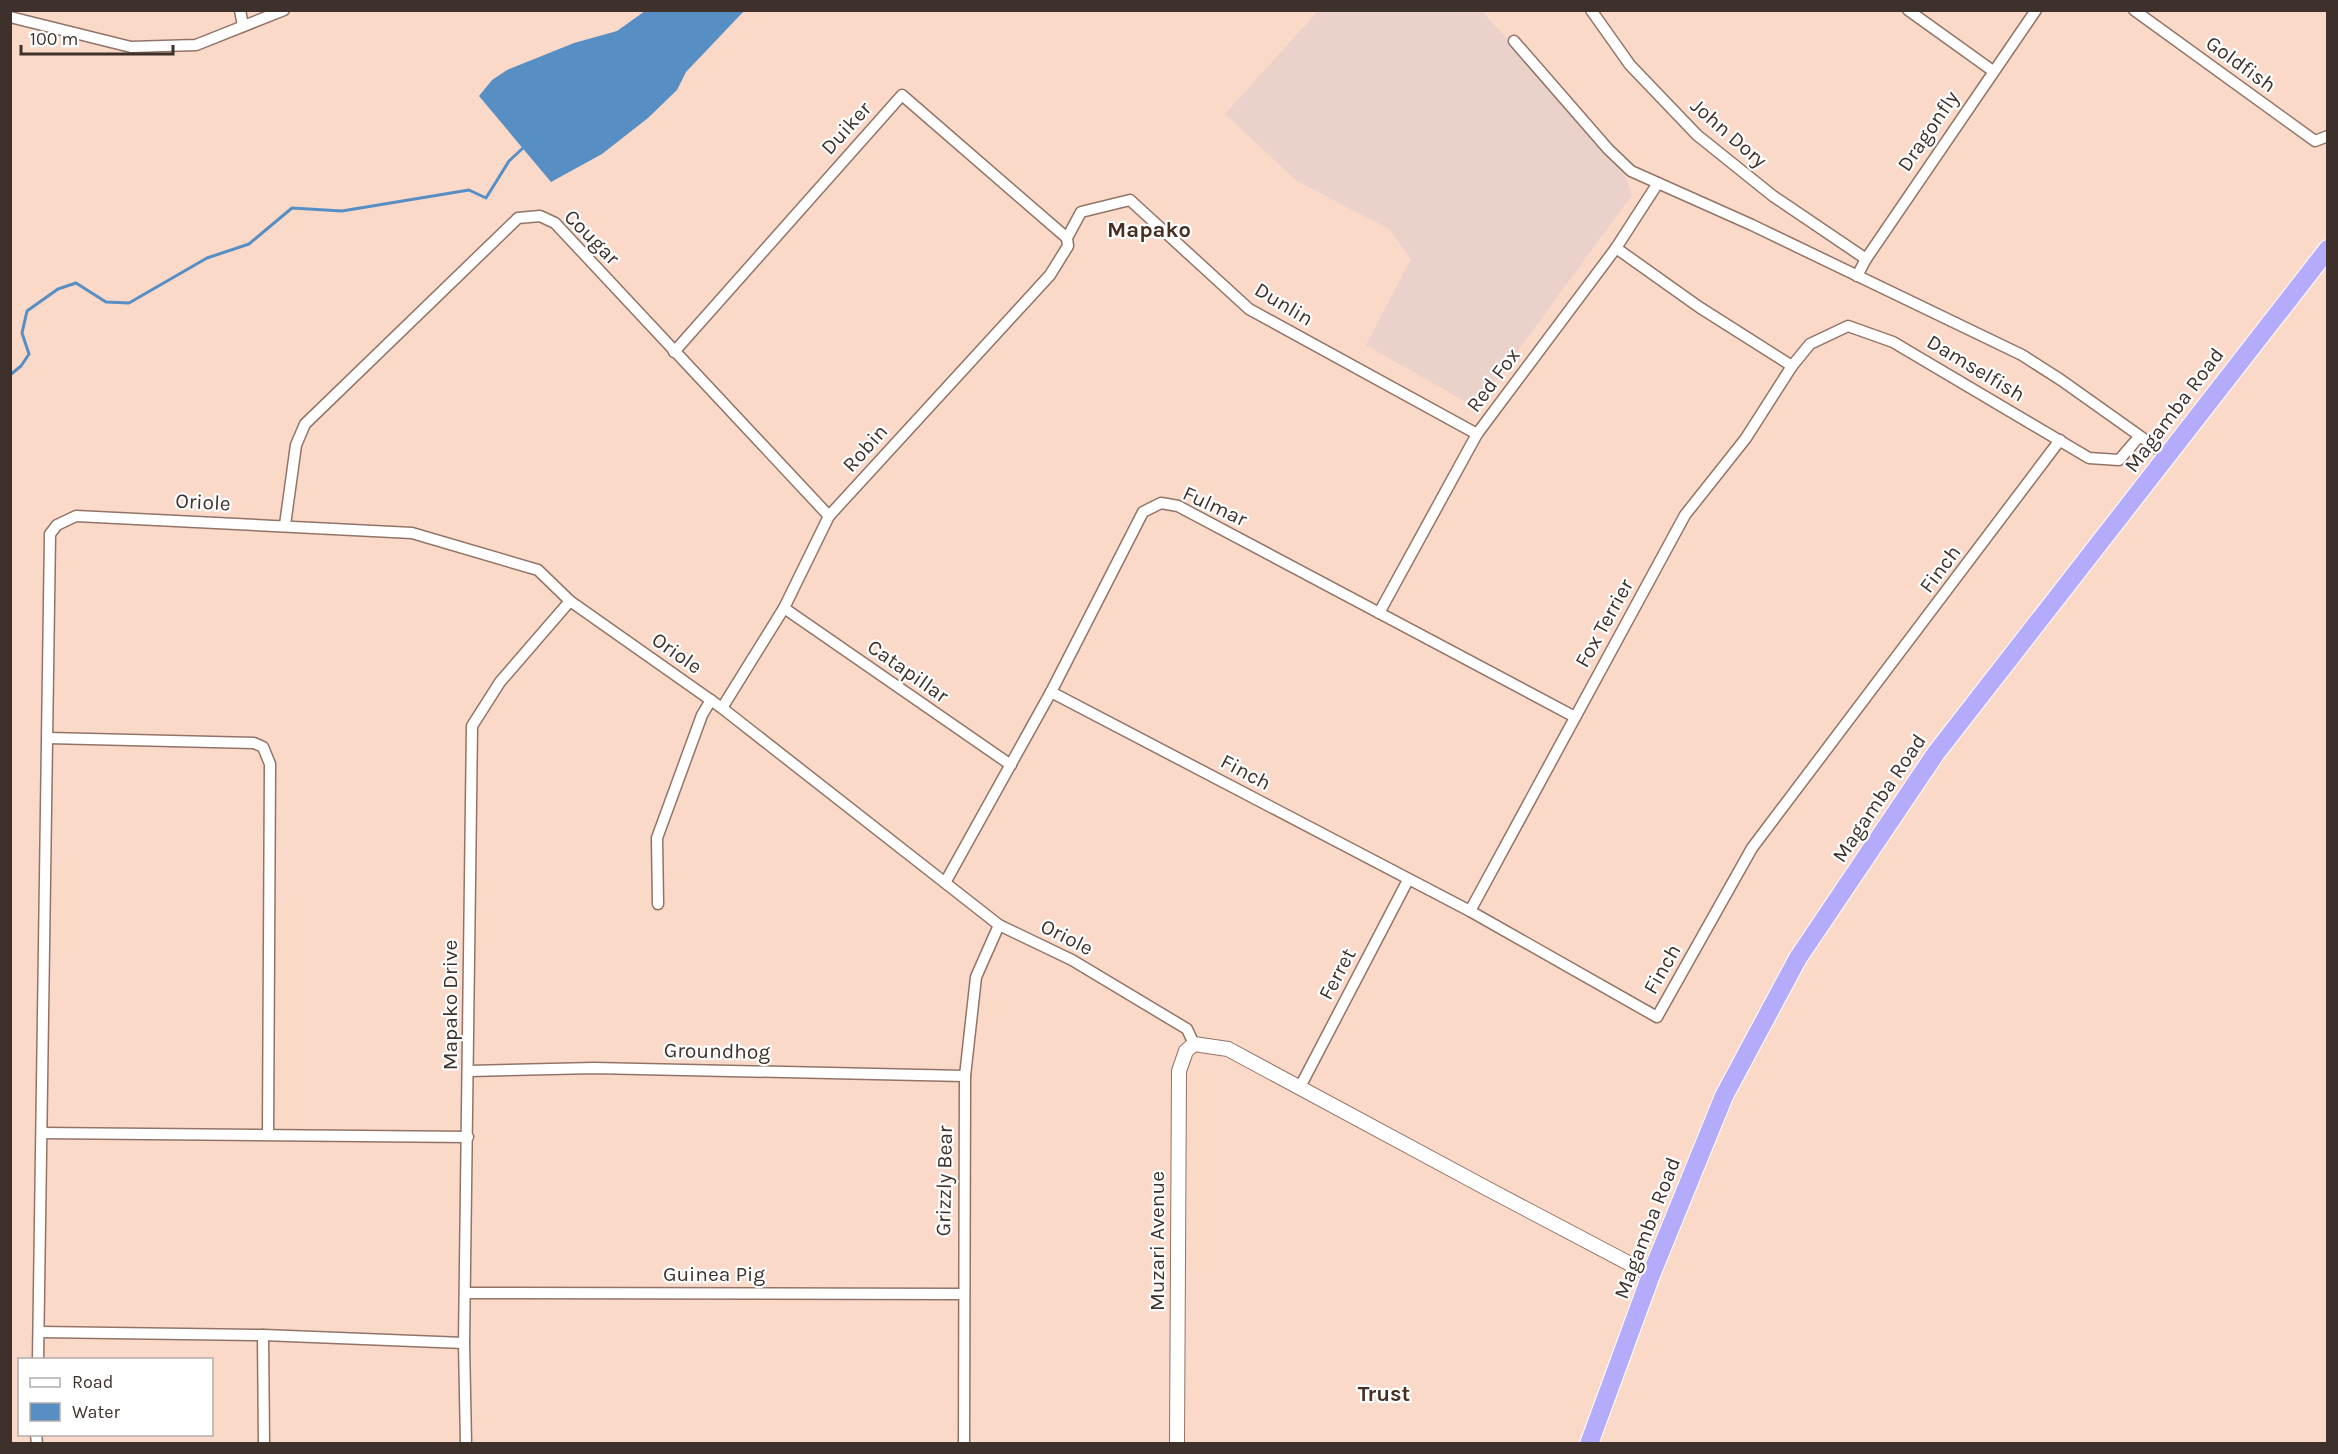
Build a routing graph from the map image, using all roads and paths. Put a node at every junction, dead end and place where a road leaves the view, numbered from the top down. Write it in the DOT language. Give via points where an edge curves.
graph roads {
  1 [pos="240,10"];
  2 [pos="284,10"];
  3 [pos="1591,10"];
  4 [pos="1908,10"];
  5 [pos="2036,10"];
  6 [pos="2134,10"];
  7 [pos="10,17"];
  8 [pos="243,26"];
  9 [pos="1514,41"];
  10 [pos="1993,71"];
  11 [pos="2328,136"];
  12 [pos="1658,183"];
  13 [pos="1067,238"];
  14 [pos="1616,248"];
  15 [pos="2328,249"];
  16 [pos="1866,259"];
  17 [pos="1857,276"];
  18 [pos="674,352"];
  19 [pos="1792,366"];
  20 [pos="1477,434"];
  21 [pos="2139,437"];
  22 [pos="2060,441"];
  23 [pos="2168,456"];
  24 [pos="829,516"];
  25 [pos="285,525"];
  26 [pos="570,601"];
  27 [pos="784,608"];
  28 [pos="1379,613"];
  29 [pos="1051,692"];
  30 [pos="711,700"];
  31 [pos="722,708"];
  32 [pos="1575,717"];
  33 [pos="48,738"];
  34 [pos="1011,765"];
  35 [pos="1408,879"];
  36 [pos="946,881"];
  37 [pos="658,904"];
  38 [pos="1470,911"];
  39 [pos="999,925"];
  40 [pos="1194,1044"];
  41 [pos="469,1071"];
  42 [pos="965,1076"];
  43 [pos="1300,1087"];
  44 [pos="42,1133"];
  45 [pos="268,1133"];
  46 [pos="468,1137"];
  47 [pos="1652,1275"];
  48 [pos="465,1293"];
  49 [pos="963,1294"];
  50 [pos="40,1332"];
  51 [pos="263,1335"];
  52 [pos="464,1343"];
  53 [pos="38,1358"];
  54 [pos="264,1443"];
  55 [pos="466,1443"];
  56 [pos="964,1443"];
  57 [pos="1177,1443"];
  58 [pos="1589,1443"];
  1 -- 8 [label="street"];
  2 -- 8 [label="street"];
  3 -- 16 [label="street, John Dory" via="1630,65 1697,135 1773,196"];
  4 -- 10 [label="street"];
  5 -- 10 [label="street, Dragonfly"];
  6 -- 11 [label="street, Goldfish" via="2315,141"];
  7 -- 8 [label="street" via="131,47 196,45"];
  9 -- 12 [label="street" via="1608,149 1631,171"];
  10 -- 16 [label="street, Dragonfly"];
  12 -- 14 [label="street, Red Fox"];
  12 -- 17 [label="street"];
  13 -- 18 [label="street, Duiker" via="902,94"];
  13 -- 20 [label="street, Dunlin" via="1081,212 1130,200 1249,309"];
  13 -- 24 [label="street, Robin" via="1068,246 1050,274"];
  14 -- 19 [label="street"];
  14 -- 20 [label="street, Red Fox"];
  15 -- 23 [label="highway, Magamba Road"];
  16 -- 17 [label="street, Dragonfly"];
  17 -- 21 [label="street" via="2022,355"];
  18 -- 24 [label="street, Cougar"];
  18 -- 25 [label="street, Cougar" via="555,223 540,216 518,218 305,424 296,445"];
  19 -- 22 [label="street, Damselfish" via="1810,344 1848,326 1893,342"];
  19 -- 32 [label="street, Fox Terrier" via="1746,438 1685,515"];
  20 -- 28 [label="street, Red Fox"];
  21 -- 22 [label="street, Damselfish" via="2119,460 2089,458"];
  21 -- 23 [label="street"];
  22 -- 38 [label="street, Finch" via="1752,848 1657,1017"];
  23 -- 47 [label="highway, Magamba Road" via="1936,753 1798,958 1724,1096"];
  24 -- 27 [label="street, Robin"];
  25 -- 26 [label="street, Oriole" via="412,533 538,570"];
  25 -- 33 [label="street, Oriole" via="76,516 57,525 51,534"];
  26 -- 30 [label="street, Oriole"];
  26 -- 41 [label="street, Mapako Drive" via="500,682 472,726"];
  27 -- 31 [label="street, Robin"];
  27 -- 34 [label="street, Catapillar"];
  28 -- 29 [label="street, Fulmar" via="1178,506 1161,503 1143,512"];
  28 -- 32 [label="street, Fulmar"];
  29 -- 34 [label="street, Fulmar"];
  29 -- 35 [label="street, Finch"];
  30 -- 31 [label="street, Oriole"];
  30 -- 37 [label="street" via="657,838"];
  31 -- 36 [label="street, Oriole"];
  32 -- 38 [label="street, Fox Terrier"];
  33 -- 44 [label="street"];
  33 -- 45 [label="street" via="254,743 263,747 270,764"];
  34 -- 36 [label="street, Fulmar"];
  35 -- 38 [label="street, Finch"];
  35 -- 43 [label="street, Ferret"];
  36 -- 39 [label="street, Oriole"];
  39 -- 40 [label="street, Oriole" via="1072,960 1187,1029"];
  39 -- 42 [label="street, Grizzly Bear" via="976,977"];
  40 -- 43 [label="street" via="1228,1049"];
  40 -- 57 [label="street, Muzari Avenue" via="1186,1051 1179,1071"];
  41 -- 42 [label="street, Groundhog" via="594,1068"];
  41 -- 46 [label="street, Mapako Drive"];
  42 -- 49 [label="street, Grizzly Bear"];
  43 -- 47 [label="street"];
  44 -- 45 [label="street"];
  44 -- 50 [label="street"];
  45 -- 46 [label="street"];
  46 -- 48 [label="street, Mapako Drive"];
  47 -- 58 [label="highway, Magamba Road"];
  48 -- 49 [label="street, Guinea Pig"];
  48 -- 52 [label="street, Mapako Drive"];
  49 -- 56 [label="street, Grizzly Bear"];
  50 -- 51 [label="street"];
  50 -- 53 [label="street"];
  51 -- 52 [label="street"];
  51 -- 54 [label="street"];
  52 -- 55 [label="street, Mapako Drive"];
}
